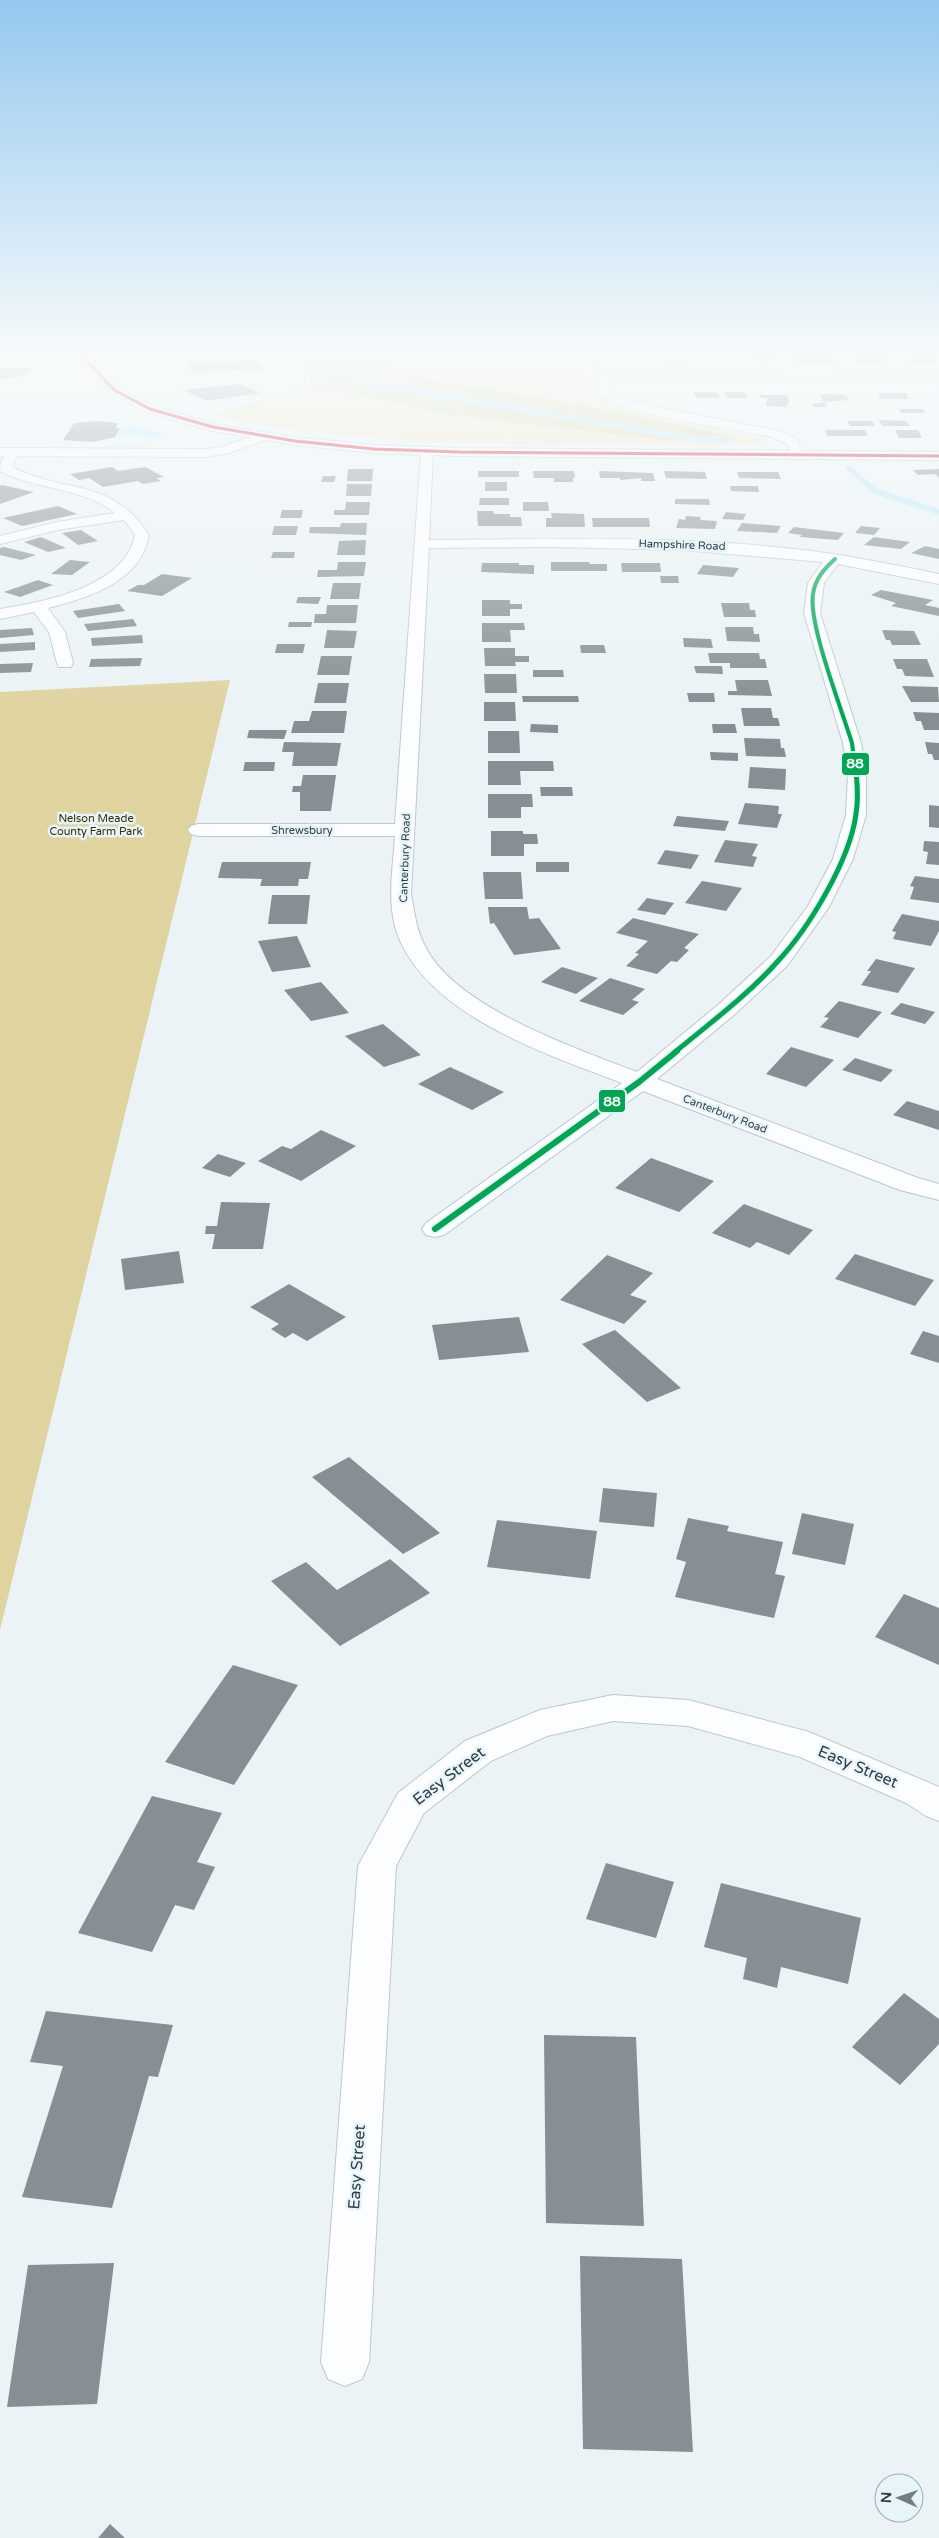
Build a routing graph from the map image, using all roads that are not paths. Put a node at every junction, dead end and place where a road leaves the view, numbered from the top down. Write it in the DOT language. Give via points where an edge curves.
graph roads {
  1 [pos="10,471"];
  2 [pos="426,471"];
  3 [pos="16,476"];
  4 [pos="0,479"];
  5 [pos="128,515"];
  6 [pos="0,540"];
  7 [pos="423,544"];
  8 [pos="834,559"];
  9 [pos="939,579"];
  10 [pos="38,607"];
  11 [pos="0,614"];
  12 [pos="64,663"];
  13 [pos="198,830"];
  14 [pos="405,830"];
  15 [pos="640,1082"];
  16 [pos="939,1192"];
  17 [pos="434,1229"];
  18 [pos="939,1806"];
  19 [pos="345,2362"];
  1 -- 3 [label="street"];
  2 -- 7 [label="street, Canterbury Road"];
  3 -- 4 [label="street"];
  3 -- 5 [label="street" via="90,494"];
  5 -- 6 [label="street" via="57,526"];
  5 -- 10 [label="street" via="142,535 137,554 121,571 90,590"];
  7 -- 8 [label="street, Hampshire Road" via="672,544 758,549"];
  7 -- 14 [label="street, Canterbury Road"];
  8 -- 9 [label="street, Hampshire Road"];
  8 -- 15 [label="street" via="821,572 811,595 812,613 852,743 857,775 856,815 843,859 818,907 779,961"];
  10 -- 11 [label="street"];
  10 -- 12 [label="street" via="62,641"];
  13 -- 14 [label="street, Shrewsbury"];
  14 -- 15 [label="street, Canterbury Road" via="401,895 407,931 425,963 452,990 492,1018 534,1041"];
  15 -- 16 [label="street, Canterbury Road" via="909,1184"];
  15 -- 17 [label="street"];
  18 -- 19 [label="street, Easy Street" via="919,1793 809,1746 688,1712 613,1708 540,1724 478,1751 410,1804 377,1866"];
}
